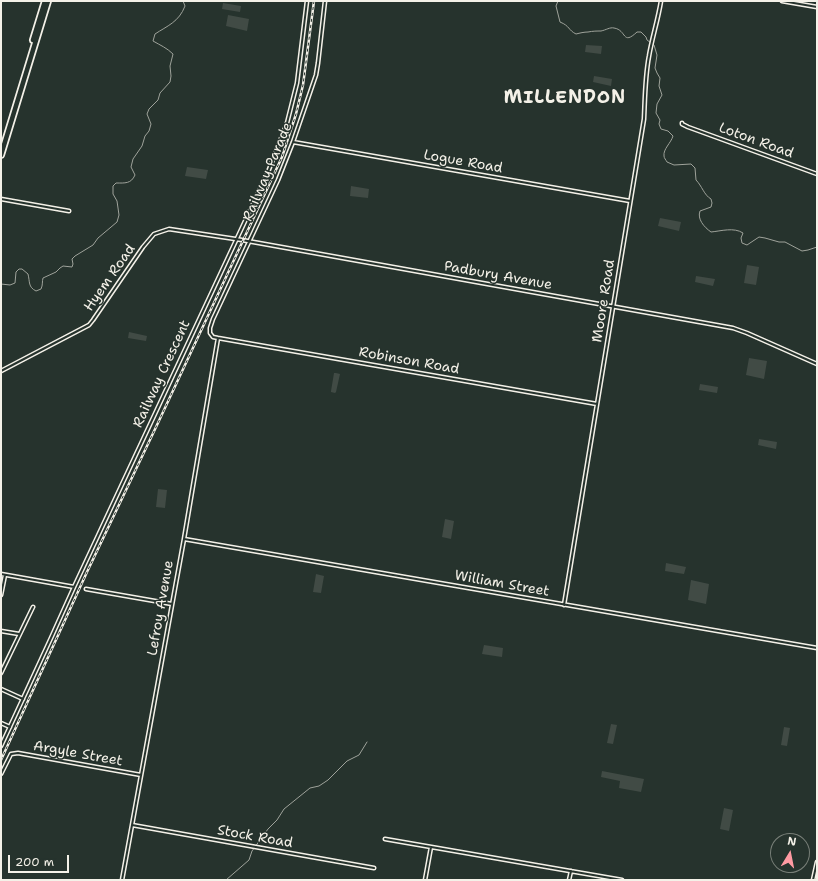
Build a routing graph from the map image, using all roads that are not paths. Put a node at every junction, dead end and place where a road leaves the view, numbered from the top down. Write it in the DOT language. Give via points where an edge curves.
graph roads {
  1 [pos="45,1"];
  2 [pos="48,1"];
  3 [pos="307,1"];
  4 [pos="325,1"];
  5 [pos="661,1"];
  6 [pos="782,1"];
  7 [pos="817,7"];
  8 [pos="688,127"];
  9 [pos="293,142"];
  10 [pos="1,148"];
  11 [pos="1,155"];
  12 [pos="817,174"];
  13 [pos="1,199"];
  14 [pos="630,201"];
  15 [pos="69,211"];
  16 [pos="169,229"];
  17 [pos="236,239"];
  18 [pos="249,242"];
  19 [pos="613,307"];
  20 [pos="218,338"];
  21 [pos="817,364"];
  22 [pos="1,371"];
  23 [pos="597,404"];
  24 [pos="184,539"];
  25 [pos="1,574"];
  26 [pos="5,575"];
  27 [pos="74,587"];
  28 [pos="86,589"];
  29 [pos="1,596"];
  30 [pos="172,604"];
  31 [pos="564,605"];
  32 [pos="33,607"];
  33 [pos="1,631"];
  34 [pos="19,634"];
  35 [pos="817,648"];
  36 [pos="1,673"];
  37 [pos="1,688"];
  38 [pos="23,699"];
  39 [pos="1,723"];
  40 [pos="10,727"];
  41 [pos="1,746"];
  42 [pos="1,774"];
  43 [pos="141,775"];
  44 [pos="132,825"];
  45 [pos="385,839"];
  46 [pos="431,847"];
  47 [pos="817,862"];
  48 [pos="374,868"];
  49 [pos="570,871"];
  50 [pos="122,880"];
  51 [pos="425,880"];
  52 [pos="569,880"];
  53 [pos="622,880"];
  54 [pos="813,880"];
  1 -- 10 [label="highway"];
  2 -- 11 [label="highway"];
  3 -- 17 [label="street, Railway Crescent" via="297,83 287,123 268,172"];
  4 -- 9 [label="street, Railway Parade" via="316,75"];
  5 -- 14 [label="street, Moore Road" via="646,76 644,119"];
  6 -- 7 [label="street"];
  8 -- 12 [label="street, Loton Road"];
  9 -- 14 [label="street, Logue Road"];
  9 -- 18 [label="street, Railway Parade"];
  13 -- 15 [label="street"];
  14 -- 19 [label="street, Moore Road"];
  16 -- 17 [label="street, Padbury Avenue"];
  16 -- 22 [label="street, Hyem Road" via="154,234 89,325"];
  17 -- 18 [label="street, Padbury Avenue"];
  17 -- 27 [label="street, Railway Crescent"];
  18 -- 19 [label="street, Padbury Avenue"];
  18 -- 20 [label="street, Railway Parade" via="210,328 213,337"];
  19 -- 21 [label="street, Padbury Avenue" via="733,328"];
  19 -- 23 [label="street, Moore Road"];
  20 -- 23 [label="street, Robinson Road"];
  20 -- 24 [label="street, Lefroy Avenue"];
  23 -- 31 [label="street, Moore Road"];
  24 -- 30 [label="street, Lefroy Avenue"];
  24 -- 31 [label="street, William Street"];
  25 -- 26 [label="street"];
  26 -- 27 [label="street"];
  26 -- 29 [label="street"];
  27 -- 38 [label="street, Railway Crescent"];
  28 -- 30 [label="street"];
  30 -- 43 [label="street, Lefroy Avenue"];
  31 -- 35 [label="street, William Street"];
  32 -- 34 [label="street"];
  33 -- 34 [label="street"];
  34 -- 36 [label="street"];
  37 -- 38 [label="street"];
  38 -- 40 [label="street, Railway Crescent"];
  39 -- 40 [label="street"];
  40 -- 41 [label="street, Railway Crescent"];
  42 -- 43 [label="street, Argyle Street" via="11,754 18,753"];
  43 -- 44 [label="street, Lefroy Avenue"];
  44 -- 48 [label="street, Stock Road"];
  44 -- 50 [label="street, Lefroy Avenue"];
  45 -- 46 [label="street"];
  46 -- 49 [label="street"];
  46 -- 51 [label="street"];
  47 -- 54 [label="street"];
  49 -- 52 [label="street"];
  49 -- 53 [label="street"];
}
